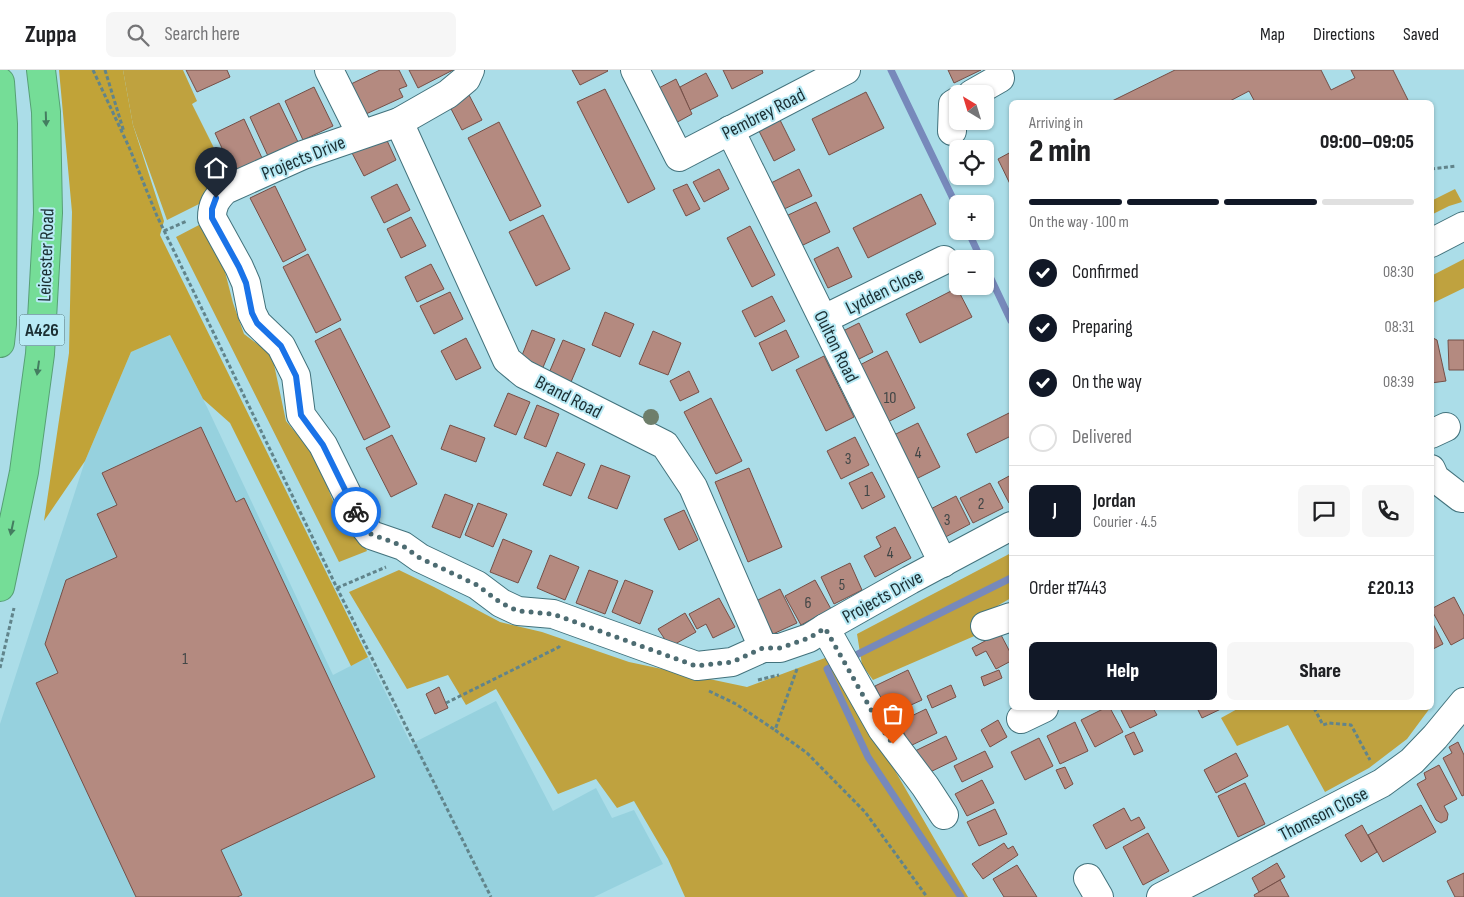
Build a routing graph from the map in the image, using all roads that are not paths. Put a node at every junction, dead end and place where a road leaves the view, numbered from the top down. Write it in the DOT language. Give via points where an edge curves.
graph roads {
  1 [pos="41,70"];
  2 [pos="329,70"];
  3 [pos="470,70"];
  4 [pos="635,70"];
  5 [pos="846,70"];
  6 [pos="1000,78"];
  7 [pos="0,82"];
  8 [pos="988,85"];
  9 [pos="399,122"];
  10 [pos="730,130"];
  11 [pos="361,134"];
  12 [pos="1464,226"];
  13 [pos="1434,241"];
  14 [pos="944,260"];
  15 [pos="824,319"];
  16 [pos="0,343"];
  17 [pos="1434,476"];
  18 [pos="1464,498"];
  19 [pos="1009,527"];
  20 [pos="943,562"];
  21 [pos="0,587"];
  22 [pos="1009,618"];
  23 [pos="985,626"];
  24 [pos="822,636"];
  25 [pos="763,648"];
  26 [pos="1464,702"];
  27 [pos="944,815"];
  28 [pos="1162,897"];
  1 -- 21 [label="highway, Leicester Road / A426, one-way" via="46,112 48,214 40,354 24,472"];
  2 -- 11 [label="street"];
  3 -- 9 [label="street, Projects Drive" via="466,79 448,94"];
  4 -- 10 [label="street, Pembrey Road" via="680,157"];
  5 -- 10 [label="street, Pembrey Road"];
  6 -- 8 [label="street"];
  7 -- 16 [label="highway, A426" via="3,171"];
  9 -- 11 [label="street, Projects Drive"];
  9 -- 25 [label="street, Brand Road" via="507,360 524,374 664,445 693,486"];
  10 -- 15 [label="street, Oulton Road"];
  11 -- 25 [label="street, Projects Drive" via="303,155 225,190 216,198 212,209 212,218 246,283 252,313 257,323 281,346 296,376 301,415 323,445 360,522 371,534 403,546 518,611 553,614 696,666 732,662"];
  12 -- 13 [label="street"];
  14 -- 15 [label="street, Lydden Close"];
  15 -- 20 [label="street, Oulton Road"];
  17 -- 18 [label="street"];
  19 -- 20 [label="street, Projects Drive"];
  20 -- 24 [label="street, Projects Drive"];
  22 -- 23 [label="street"];
  24 -- 25 [label="street, Projects Drive" via="780,648"];
  24 -- 27 [label="street" via="850,672 882,729"];
  26 -- 28 [label="street, Thomson Close" via="1412,761 1382,783"];
}
